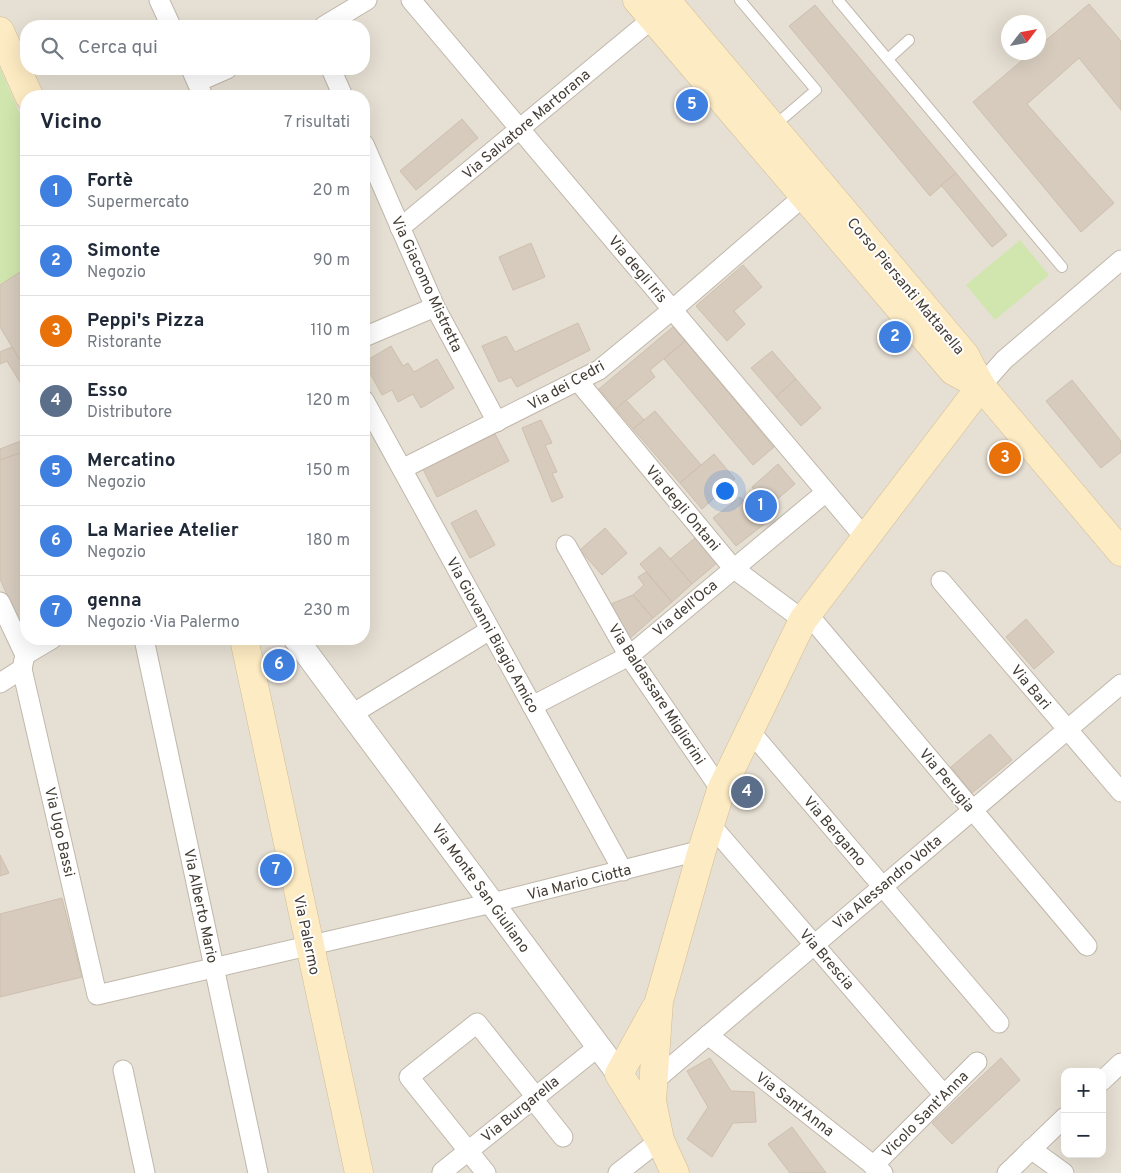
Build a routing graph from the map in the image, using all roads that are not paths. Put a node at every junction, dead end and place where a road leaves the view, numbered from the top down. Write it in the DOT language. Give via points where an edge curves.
graph roads {
  1 [pos="159,0"];
  2 [pos="367,0"];
  3 [pos="411,0"];
  4 [pos="740,0"];
  5 [pos="838,0"];
  6 [pos="652,6"];
  7 [pos="168,20"];
  8 [pos="334,20"];
  9 [pos="0,32"];
  10 [pos="909,40"];
  11 [pos="888,59"];
  12 [pos="214,75"];
  13 [pos="334,75"];
  14 [pos="197,82"];
  15 [pos="25,90"];
  16 [pos="340,90"];
  17 [pos="521,128"];
  18 [pos="765,134"];
  19 [pos="370,158"];
  20 [pos="804,196"];
  21 [pos="400,228"];
  22 [pos="1121,260"];
  23 [pos="1062,267"];
  24 [pos="435,307"];
  25 [pos="672,310"];
  26 [pos="370,334"];
  27 [pos="578,381"];
  28 [pos="981,386"];
  29 [pos="370,413"];
  30 [pos="497,422"];
  31 [pos="402,469"];
  32 [pos="826,492"];
  33 [pos="865,538"];
  34 [pos="566,545"];
  35 [pos="1121,552"];
  36 [pos="733,568"];
  37 [pos="941,581"];
  38 [pos="0,602"];
  39 [pos="805,616"];
  40 [pos="490,630"];
  41 [pos="45,645"];
  42 [pos="145,645"];
  43 [pos="245,645"];
  44 [pos="300,645"];
  45 [pos="629,656"];
  46 [pos="24,662"];
  47 [pos="0,683"];
  48 [pos="1121,684"];
  49 [pos="532,706"];
  50 [pos="352,714"];
  51 [pos="749,730"];
  52 [pos="1068,730"];
  53 [pos="721,790"];
  54 [pos="1121,792"];
  55 [pos="972,810"];
  56 [pos="710,824"];
  57 [pos="702,850"];
  58 [pos="623,871"];
  59 [pos="882,886"];
  60 [pos="492,903"];
  61 [pos="814,944"];
  62 [pos="1087,946"];
  63 [pos="310,947"];
  64 [pos="214,969"];
  65 [pos="97,995"];
  66 [pos="659,1001"];
  67 [pos="999,1023"];
  68 [pos="708,1035"];
  69 [pos="598,1046"];
  70 [pos="977,1062"];
  71 [pos="1121,1063"];
  72 [pos="124,1070"];
  73 [pos="619,1074"];
  74 [pos="1106,1077"];
  75 [pos="653,1082"];
  76 [pos="944,1094"];
  77 [pos="534,1098"];
  78 [pos="1061,1121"];
  79 [pos="563,1137"];
  80 [pos="660,1140"];
  81 [pos="1031,1149"];
  82 [pos="468,1151"];
  83 [pos="878,1170"];
  84 [pos="442,1172"];
  85 [pos="145,1173"];
  86 [pos="258,1173"];
  87 [pos="359,1173"];
  88 [pos="486,1173"];
  89 [pos="618,1173"];
  90 [pos="675,1173"];
  91 [pos="1007,1173"];
  92 [pos="1064,1173"];
  1 -- 7 [label="street"];
  2 -- 8 [label="street"];
  3 -- 17 [label="street, Via degli Iris"];
  4 -- 18 [label="lane" via="816,90"];
  5 -- 11 [label="lane"];
  6 -- 17 [label="street, Via Salvatore Martorana"];
  6 -- 18 [label="main road, Corso Piersanti Mattarella"];
  9 -- 15 [label="main road"];
  10 -- 11 [label="lane"];
  11 -- 23 [label="lane"];
  12 -- 14 [label="street"];
  13 -- 16 [label="street"];
  17 -- 21 [label="street, Via Salvatore Martorana"];
  17 -- 25 [label="street, Via degli Iris"];
  18 -- 20 [label="main road, Corso Piersanti Mattarella"];
  18 -- 28 [label="main road, Corso Piersanti Mattarella" via="965,355"];
  19 -- 21 [label="street, Via Giacomo Mistretta"];
  20 -- 25 [label="street, Via dei Cedri"];
  20 -- 28 [label="main road, Corso Piersanti Mattarella" via="953,371"];
  21 -- 24 [label="street, Via Giacomo Mistretta"];
  22 -- 28 [label="street" via="1004,360"];
  24 -- 26 [label="street"];
  24 -- 30 [label="street, Via Giacomo Mistretta"];
  25 -- 27 [label="street, Via dei Cedri" via="599,370"];
  25 -- 32 [label="street, Via degli Iris"];
  27 -- 30 [label="street, Via dei Cedri"];
  27 -- 36 [label="street, Via degli Ontani"];
  28 -- 33 [label="main road"];
  28 -- 35 [label="main road"];
  29 -- 31 [label="street, Via Giovanni Biagio Amico"];
  30 -- 31 [label="street, Via dei Cedri"];
  31 -- 40 [label="street, Via Giovanni Biagio Amico"];
  32 -- 33 [label="street, Via degli Iris"];
  32 -- 36 [label="street, Via dell'Oca"];
  33 -- 39 [label="main road"];
  34 -- 45 [label="street, Via Baldassare Migliorini"];
  36 -- 39 [label="street, Via degli Ontani"];
  36 -- 45 [label="street, Via dell'Oca"];
  37 -- 52 [label="street, Via Bari"];
  38 -- 46 [label="street, Via Ugo Bassi"];
  39 -- 51 [label="main road"];
  39 -- 55 [label="street, Via Perugia"];
  40 -- 49 [label="street, Via Giovanni Biagio Amico"];
  40 -- 50 [label="street"];
  41 -- 46 [label="street"];
  42 -- 64 [label="street, Via Alberto Mario"];
  43 -- 63 [label="main road, Via Palermo"];
  44 -- 50 [label="street, Via Monte San Giuliano"];
  45 -- 49 [label="street, Via dell'Oca"];
  45 -- 53 [label="street, Via Baldassare Migliorini"];
  46 -- 47 [label="street"];
  46 -- 65 [label="street, Via Ugo Bassi"];
  48 -- 52 [label="street, Via Alessandro Volta"];
  49 -- 58 [label="street, Via Giovanni Biagio Amico"];
  50 -- 60 [label="street, Via Monte San Giuliano"];
  51 -- 53 [label="main road"];
  51 -- 59 [label="street, Via Bergamo"];
  52 -- 54 [label="street, Via Bari"];
  52 -- 55 [label="street, Via Alessandro Volta"];
  53 -- 56 [label="main road"];
  55 -- 59 [label="street, Via Alessandro Volta"];
  55 -- 62 [label="street, Via Perugia"];
  56 -- 57 [label="main road"];
  56 -- 61 [label="street, Via Brescia"];
  57 -- 58 [label="street, Via Mario Ciotta"];
  57 -- 66 [label="main road"];
  58 -- 60 [label="street, Via Mario Ciotta"];
  59 -- 61 [label="street, Via Alessandro Volta"];
  59 -- 67 [label="street, Via Bergamo"];
  60 -- 63 [label="street, Via Mario Ciotta"];
  60 -- 69 [label="street, Via Monte San Giuliano"];
  61 -- 68 [label="street, Via Alessandro Volta"];
  61 -- 76 [label="street, Via Brescia"];
  63 -- 64 [label="street, Via Mario Ciotta"];
  63 -- 87 [label="main road, Via Palermo"];
  64 -- 65 [label="street, Via Mario Ciotta"];
  64 -- 86 [label="street, Via Alberto Mario"];
  66 -- 73 [label="main road"];
  66 -- 75 [label="main road"];
  68 -- 75 [label="street, Via Alessandro Volta"];
  68 -- 83 [label="street, Via Sant'Anna"];
  69 -- 73 [label="street, Via Monte San Giuliano"];
  69 -- 77 [label="street, Via Burgarella"];
  70 -- 76 [label="street, Vicolo Sant'Anna"];
  71 -- 74 [label="street"];
  72 -- 85 [label="street"];
  73 -- 80 [label="main road, Via Monte San Giuliano"];
  75 -- 80 [label="main road" via="652,1101"];
  76 -- 83 [label="street, Vicolo Sant'Anna"];
  77 -- 79 [label="street"];
  77 -- 82 [label="street, Via Burgarella"];
  77 -- 82 [label="street" via="477,1023 409,1077"];
  78 -- 81 [label="street"];
  80 -- 89 [label="street"];
  80 -- 90 [label="main road"];
  81 -- 91 [label="street"];
  81 -- 92 [label="street"];
  82 -- 84 [label="street, Via Burgarella"];
  82 -- 88 [label="street"];
}
